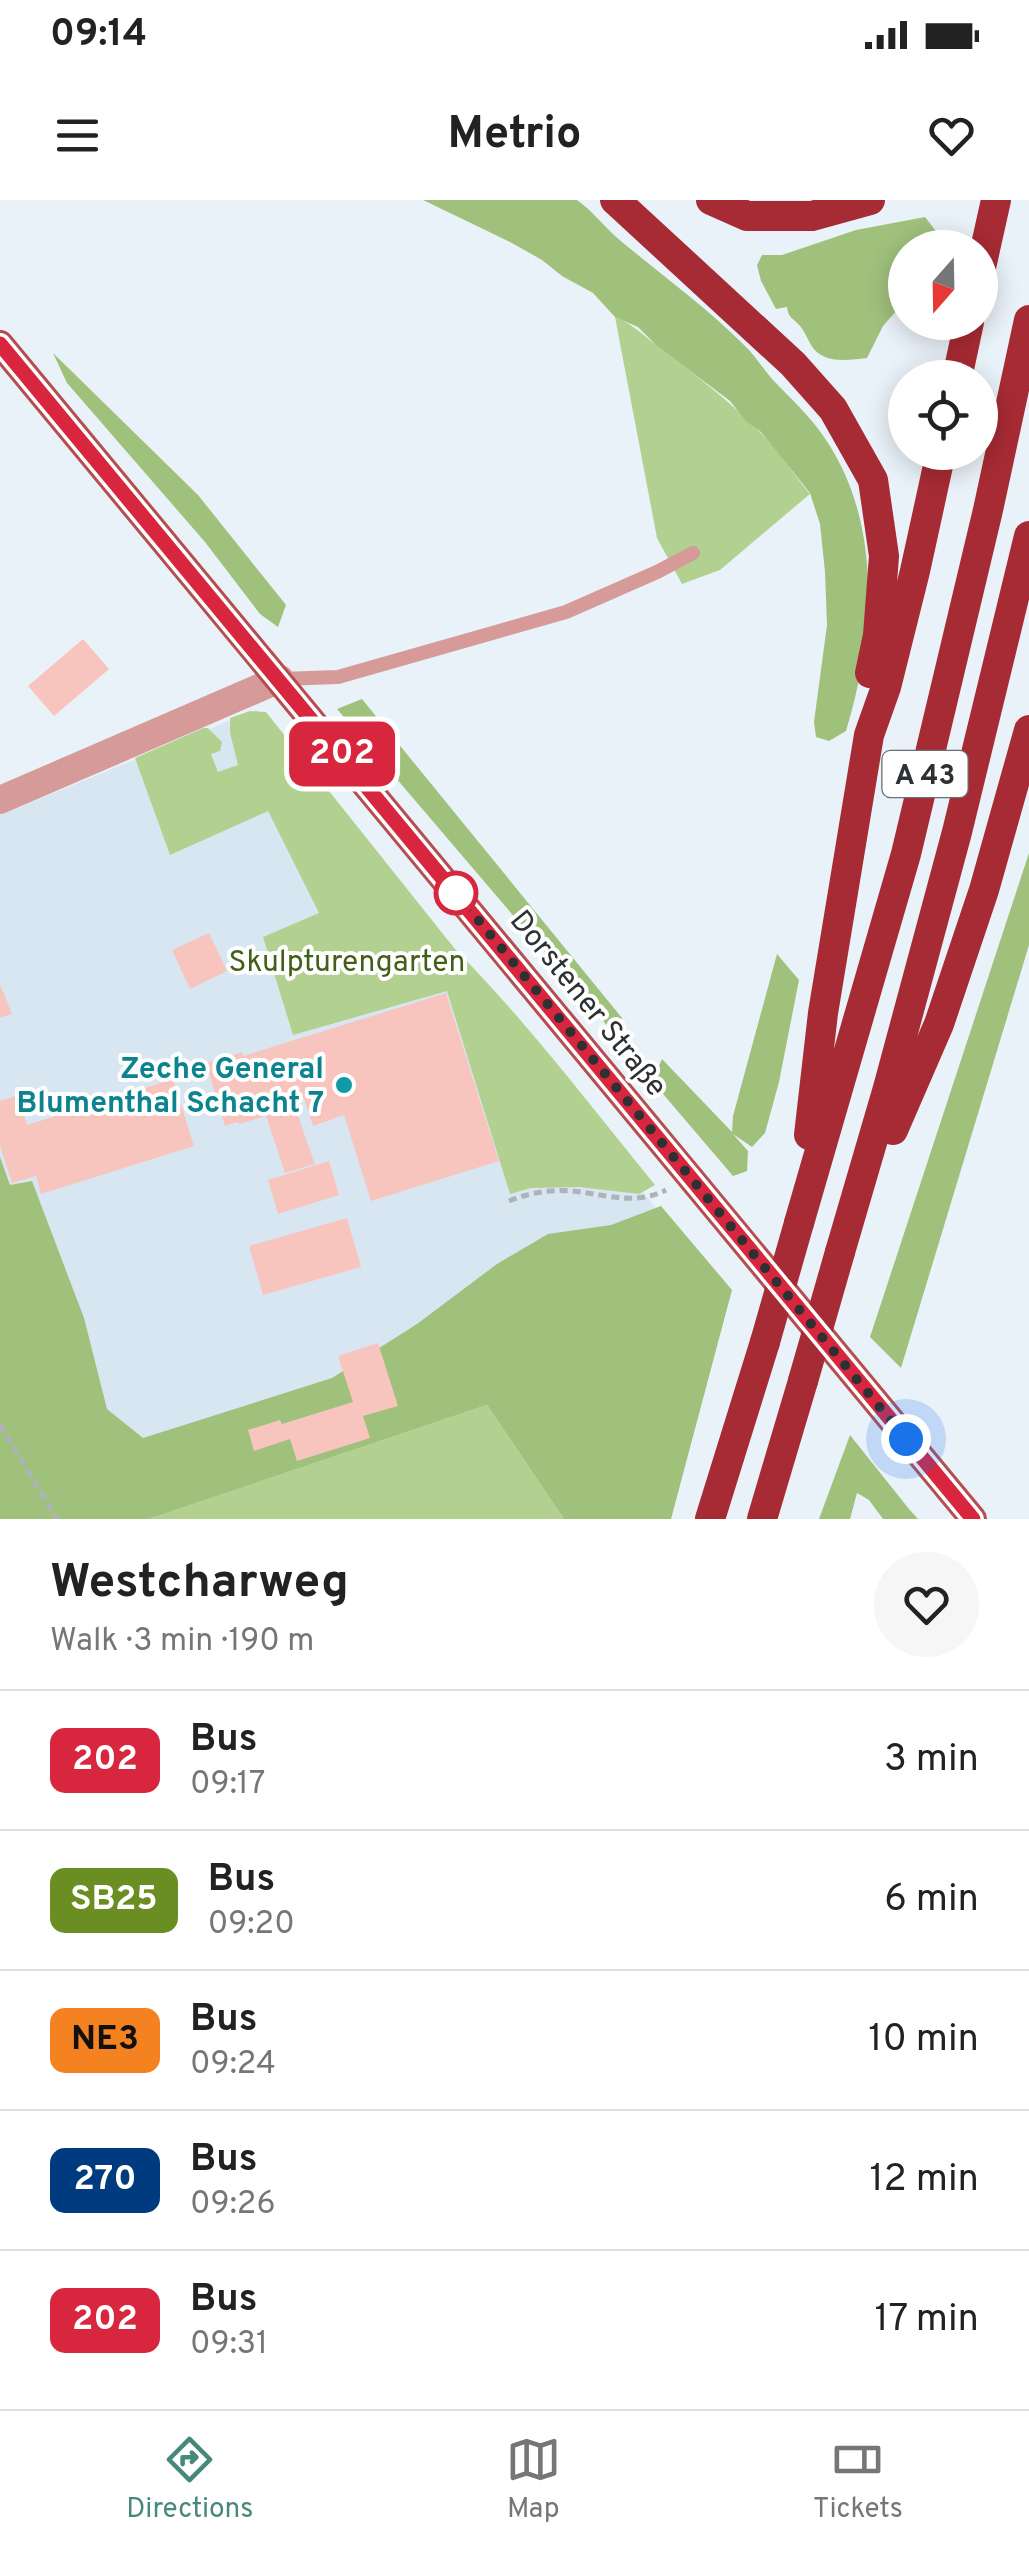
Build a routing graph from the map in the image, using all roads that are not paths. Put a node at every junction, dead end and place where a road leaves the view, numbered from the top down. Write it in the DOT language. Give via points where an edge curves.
graph roads {
  1 [pos="614,200"];
  2 [pos="711,200"];
  3 [pos="870,200"];
  4 [pos="996,200"];
  5 [pos="989,230"];
  6 [pos="1029,320"];
  7 [pos="0,344"];
  8 [pos="937,470"];
  9 [pos="1029,536"];
  10 [pos="692,553"];
  11 [pos="280,679"];
  12 [pos="1029,730"];
  13 [pos="869,735"];
  14 [pos="0,800"];
  15 [pos="800,1223"];
  16 [pos="840,1252"];
  17 [pos="710,1519"];
  18 [pos="762,1519"];
  19 [pos="973,1519"];
  1 -- 13 [label="highway" via="792,364 833,409 872,480 884,556 878,635 864,699"];
  2 -- 3 [label="highway" via="747,216 812,216"];
  4 -- 5 [label="highway"];
  6 -- 15 [label="highway, A 43" via="906,854"];
  7 -- 11 [label="main road, Dorstener Straße"];
  8 -- 13 [label="highway"];
  9 -- 16 [label="highway, A 43" via="958,832"];
  10 -- 11 [label="lane" via="566,612 338,677"];
  11 -- 14 [label="street"];
  11 -- 19 [label="main road, Dorstener Straße"];
  12 -- 16 [label="highway" via="939,1024"];
  13 -- 15 [label="highway" via="823,1013"];
  15 -- 17 [label="highway, A 43, bridge"];
  16 -- 18 [label="highway, A 43, bridge"];
}
